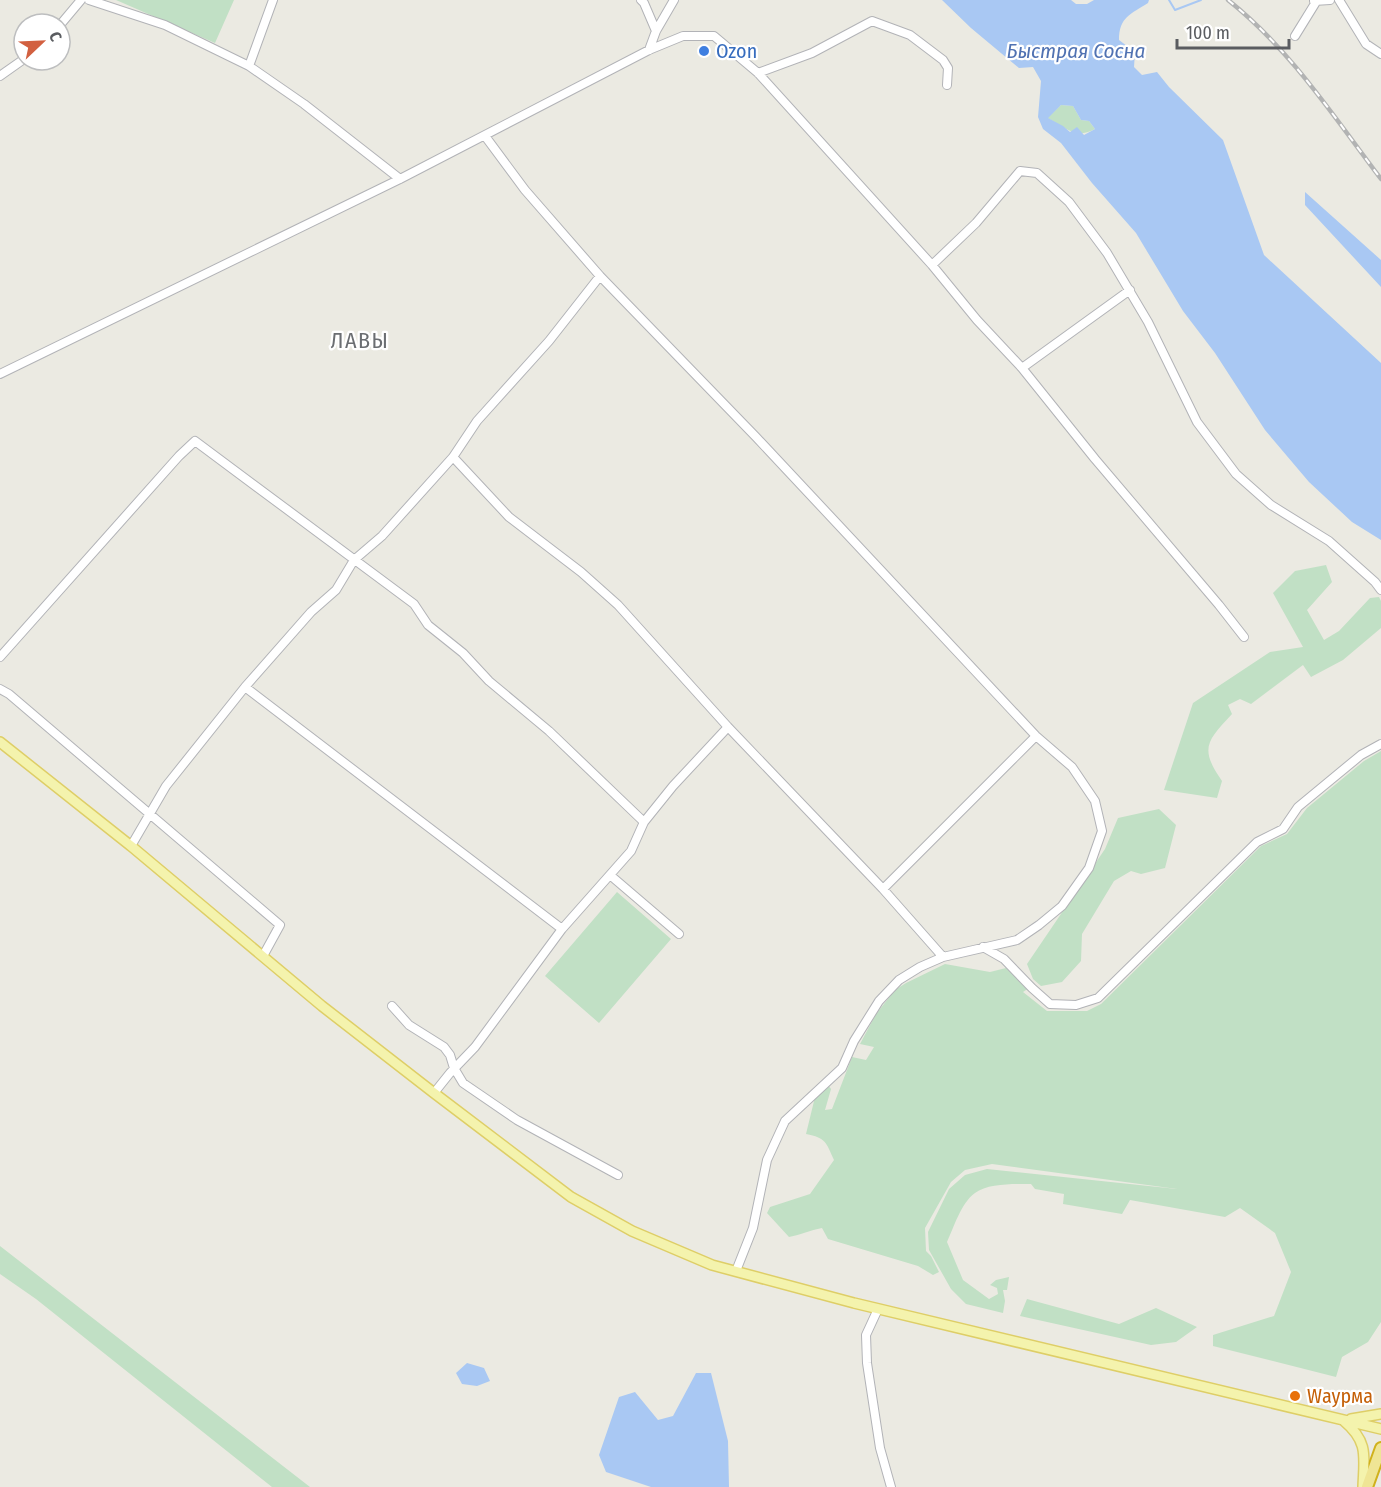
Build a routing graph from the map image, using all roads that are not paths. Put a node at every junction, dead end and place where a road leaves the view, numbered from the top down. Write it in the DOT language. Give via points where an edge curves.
graph roads {
  1 [pos="81,0"];
  2 [pos="89,0"];
  3 [pos="273,0"];
  4 [pos="641,0"];
  5 [pos="674,0"];
  6 [pos="1330,0"];
  7 [pos="1339,0"];
  8 [pos="99,1"];
  9 [pos="1315,1"];
  10 [pos="71,12"];
  11 [pos="656,31"];
  12 [pos="1295,36"];
  13 [pos="649,50"];
  14 [pos="1381,54"];
  15 [pos="249,66"];
  16 [pos="758,73"];
  17 [pos="947,85"];
  18 [pos="485,136"];
  19 [pos="400,179"];
  20 [pos="932,265"];
  21 [pos="600,276"];
  22 [pos="1130,290"];
  23 [pos="1022,368"];
  24 [pos="0,374"];
  25 [pos="453,457"];
  26 [pos="354,560"];
  27 [pos="1381,590"];
  28 [pos="1244,638"];
  29 [pos="0,657"];
  30 [pos="245,687"];
  31 [pos="0,689"];
  32 [pos="728,727"];
  33 [pos="1036,736"];
  34 [pos="0,742"];
  35 [pos="1381,744"];
  36 [pos="150,813"];
  37 [pos="644,822"];
  38 [pos="131,846"];
  39 [pos="610,875"];
  40 [pos="883,889"];
  41 [pos="562,929"];
  42 [pos="679,934"];
  43 [pos="983,947"];
  44 [pos="263,956"];
  45 [pos="943,957"];
  46 [pos="392,1006"];
  47 [pos="454,1068"];
  48 [pos="434,1093"];
  49 [pos="618,1175"];
  50 [pos="736,1271"];
  51 [pos="878,1309"];
  52 [pos="1381,1414"];
  53 [pos="1342,1420"];
  54 [pos="1381,1429"];
  55 [pos="1381,1448"];
  56 [pos="891,1487"];
  57 [pos="1365,1487"];
  1 -- 10 [label="street"];
  2 -- 8 [label="street"];
  3 -- 15 [label="street"];
  4 -- 11 [label="street"];
  5 -- 11 [label="street"];
  6 -- 9 [label="street"];
  7 -- 14 [label="street" via="1366,44"];
  8 -- 15 [label="street" via="165,26"];
  9 -- 12 [label="street"];
  11 -- 13 [label="street"];
  13 -- 16 [label="street" via="682,36 714,36"];
  13 -- 18 [label="street"];
  15 -- 19 [label="street"];
  16 -- 17 [label="street" via="812,53 872,21 910,35 943,60 948,68"];
  16 -- 20 [label="street"];
  18 -- 19 [label="street"];
  18 -- 21 [label="street" via="525,190"];
  19 -- 24 [label="street"];
  20 -- 22 [label="street" via="976,223 1020,171 1037,172 1069,202"];
  20 -- 23 [label="street"];
  21 -- 25 [label="street" via="549,341 477,421"];
  21 -- 33 [label="street"];
  22 -- 23 [label="street"];
  22 -- 27 [label="street" via="1197,422 1236,474 1271,505 1329,541"];
  23 -- 28 [label="street"];
  25 -- 26 [label="street" via="382,536"];
  25 -- 32 [label="street" via="509,517 618,605"];
  26 -- 29 [label="street" via="195,441"];
  26 -- 30 [label="street" via="336,590 311,612"];
  26 -- 37 [label="street" via="414,604 428,626 463,653"];
  30 -- 36 [label="street" via="166,786"];
  30 -- 41 [label="street"];
  31 -- 36 [label="street"];
  32 -- 37 [label="street"];
  32 -- 40 [label="street"];
  33 -- 40 [label="street"];
  33 -- 43 [label="street" via="1072,767 1095,801 1102,831 1089,868 1062,906 1017,940"];
  34 -- 38 [label="main road"];
  35 -- 43 [label="street" via="1361,755 1298,807 1283,829 1257,842 1098,998 1076,1005 1050,1004 1005,959"];
  36 -- 38 [label="street"];
  36 -- 44 [label="street" via="280,925"];
  37 -- 39 [label="street" via="631,851"];
  38 -- 44 [label="main road"];
  39 -- 41 [label="street"];
  39 -- 42 [label="street"];
  40 -- 45 [label="street"];
  41 -- 47 [label="street" via="475,1047"];
  43 -- 45 [label="street"];
  44 -- 48 [label="main road"];
  45 -- 50 [label="street" via="899,980 879,1001 842,1068 785,1121 767,1160 753,1228"];
  46 -- 47 [label="street" via="409,1025 444,1047"];
  47 -- 48 [label="street"];
  47 -- 49 [label="street" via="463,1083 517,1120"];
  48 -- 50 [label="main road" via="571,1197 632,1231 712,1265"];
  50 -- 51 [label="main road"];
  51 -- 53 [label="main road"];
  51 -- 56 [label="street" via="866,1335 867,1363 879,1448"];
  52 -- 53 [label="main road"];
  53 -- 54 [label="main road"];
  53 -- 57 [label="main road" via="1356,1431 1362,1443"];
  55 -- 57 [label="highway"];
}
